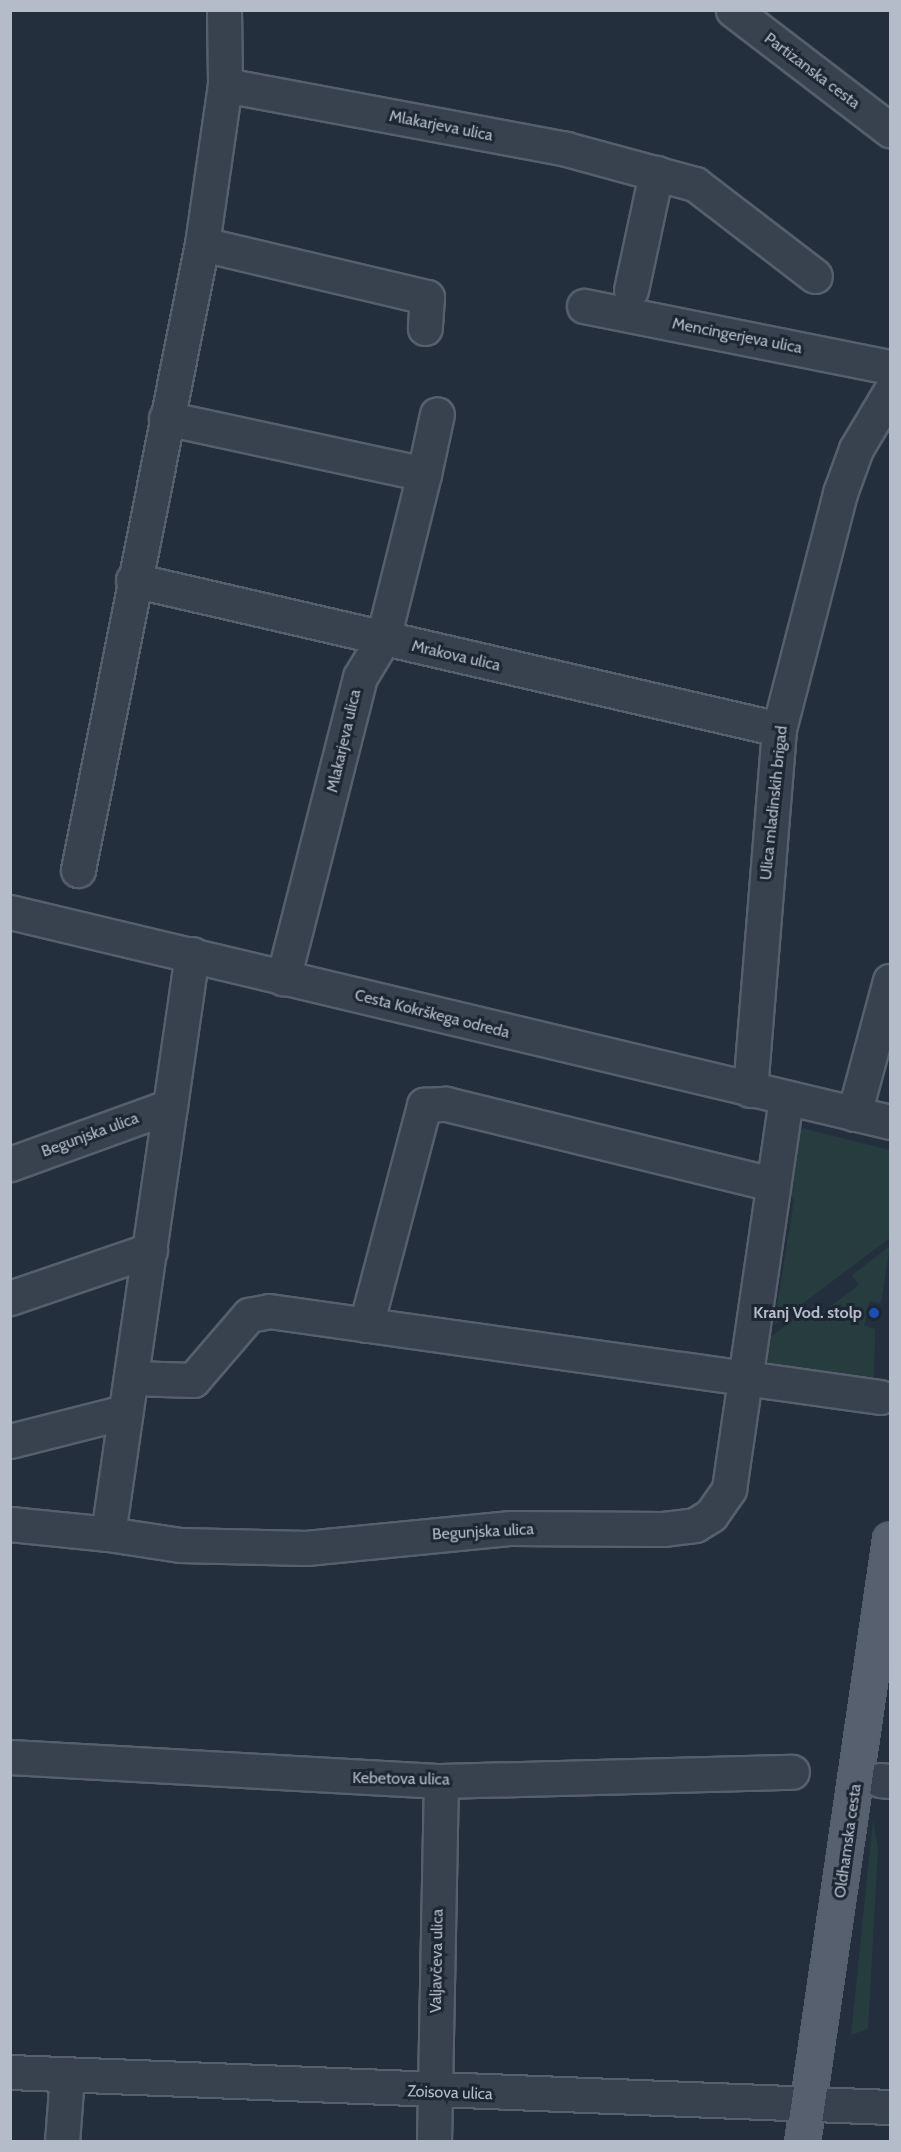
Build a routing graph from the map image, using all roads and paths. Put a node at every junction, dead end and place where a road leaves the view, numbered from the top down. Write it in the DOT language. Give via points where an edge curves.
graph roads {
  1 [pos="224,10"];
  2 [pos="734,10"];
  3 [pos="225,85"];
  4 [pos="891,130"];
  5 [pos="656,173"];
  6 [pos="202,244"];
  7 [pos="815,276"];
  8 [pos="631,290"];
  9 [pos="584,306"];
  10 [pos="424,328"];
  11 [pos="891,367"];
  12 [pos="891,392"];
  13 [pos="437,414"];
  14 [pos="165,418"];
  15 [pos="424,474"];
  16 [pos="134,579"];
  17 [pos="383,639"];
  18 [pos="779,729"];
  19 [pos="78,870"];
  20 [pos="10,912"];
  21 [pos="192,954"];
  22 [pos="283,978"];
  23 [pos="891,981"];
  24 [pos="750,1090"];
  25 [pos="786,1098"];
  26 [pos="170,1106"];
  27 [pos="854,1114"];
  28 [pos="891,1122"];
  29 [pos="10,1164"];
  30 [pos="771,1184"];
  31 [pos="150,1250"];
  32 [pos="10,1298"];
  33 [pos="366,1325"];
  34 [pos="734,1374"];
  35 [pos="131,1378"];
  36 [pos="880,1397"];
  37 [pos="125,1412"];
  38 [pos="10,1441"];
  39 [pos="10,1524"];
  40 [pos="108,1534"];
  41 [pos="891,1539"];
  42 [pos="10,1757"];
  43 [pos="792,1772"];
  44 [pos="441,1781"];
  45 [pos="10,2072"];
  46 [pos="67,2075"];
  47 [pos="434,2093"];
  48 [pos="809,2104"];
  49 [pos="891,2107"];
  50 [pos="62,2142"];
  51 [pos="434,2142"];
  52 [pos="802,2142"];
  1 -- 3 [label="street"];
  2 -- 4 [label="street, Partizanska cesta"];
  3 -- 5 [label="street, Mlakarjeva ulica" via="566,149"];
  3 -- 6 [label="street"];
  5 -- 7 [label="street, Mlakarjeva ulica" via="695,184"];
  5 -- 8 [label="street"];
  6 -- 10 [label="street" via="427,297"];
  6 -- 14 [label="street"];
  9 -- 11 [label="street, Mencingerjeva ulica"];
  12 -- 18 [label="street, Ulica mladinskih brigad" via="856,449 840,493"];
  13 -- 15 [label="street, Mlakarjeva ulica"];
  14 -- 15 [label="street"];
  14 -- 16 [label="street"];
  15 -- 17 [label="street, Mlakarjeva ulica"];
  16 -- 17 [label="street, Mrakova ulica"];
  16 -- 19 [label="street"];
  17 -- 18 [label="street, Mrakova ulica"];
  17 -- 22 [label="street, Mlakarjeva ulica" via="360,676"];
  18 -- 24 [label="street, Ulica mladinskih brigad"];
  20 -- 21 [label="street, Cesta Kokrškega odreda"];
  21 -- 22 [label="street, Cesta Kokrškega odreda"];
  21 -- 26 [label="street"];
  22 -- 24 [label="street, Cesta Kokrškega odreda"];
  23 -- 27 [label="street"];
  24 -- 25 [label="street, Cesta Kokrškega odreda"];
  25 -- 27 [label="street, Cesta Kokrškega odreda"];
  25 -- 30 [label="street, Begunjska ulica"];
  26 -- 29 [label="street, Begunjska ulica"];
  26 -- 31 [label="street"];
  27 -- 28 [label="street, Cesta Kokrškega odreda"];
  30 -- 33 [label="street" via="446,1104 424,1105 418,1115"];
  30 -- 34 [label="street, Begunjska ulica"];
  31 -- 32 [label="street"];
  31 -- 35 [label="street"];
  33 -- 34 [label="street"];
  33 -- 35 [label="street" via="269,1311 249,1316 193,1380"];
  34 -- 36 [label="street"];
  34 -- 40 [label="street, Begunjska ulica" via="729,1489 711,1515 695,1525 630,1531 511,1528 306,1548 180,1545"];
  35 -- 37 [label="street"];
  37 -- 38 [label="street"];
  37 -- 40 [label="street"];
  39 -- 40 [label="street, Begunjska ulica"];
  41 -- 48 [label="main road, Oldhamska cesta"];
  42 -- 44 [label="street, Kebetova ulica"];
  43 -- 44 [label="street, Kebetova ulica"];
  44 -- 47 [label="street, Valjavčeva ulica"];
  45 -- 46 [label="street, Zoisova ulica"];
  46 -- 47 [label="street, Zoisova ulica"];
  46 -- 50 [label="street"];
  47 -- 48 [label="street, Zoisova ulica"];
  47 -- 51 [label="street, Valjavčeva ulica"];
  48 -- 49 [label="street, Zoisova ulica"];
  48 -- 52 [label="main road, Oldhamska cesta"];
}
